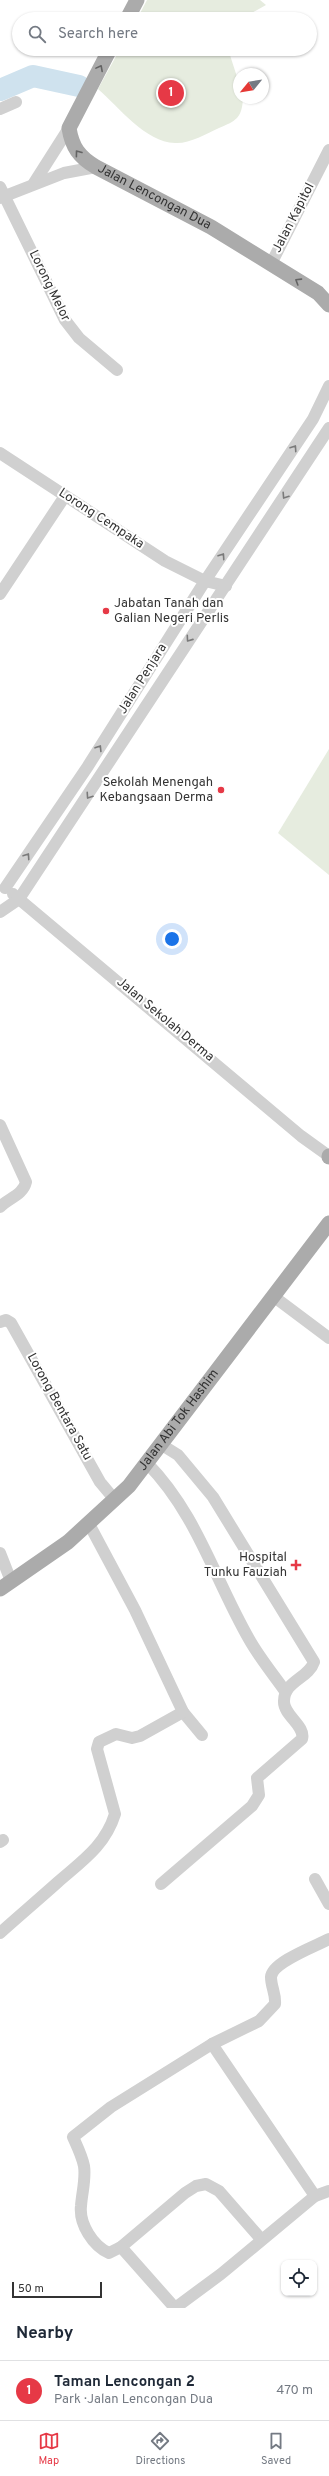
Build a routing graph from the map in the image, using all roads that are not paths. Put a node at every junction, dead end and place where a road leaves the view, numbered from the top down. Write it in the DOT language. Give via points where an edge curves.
graph roads {
  1 [pos="137,0"];
  2 [pos="131,12"];
  3 [pos="106,56"];
  4 [pos="16,102"];
  5 [pos="0,109"];
  6 [pos="69,128"];
  7 [pos="329,150"];
  8 [pos="96,167"];
  9 [pos="34,183"];
  10 [pos="1,194"];
  11 [pos="271,264"];
  12 [pos="329,305"];
  13 [pos="117,370"];
  14 [pos="329,386"];
  15 [pos="329,428"];
  16 [pos="0,453"];
  17 [pos="65,496"];
  18 [pos="205,581"];
  19 [pos="226,586"];
  20 [pos="0,594"];
  21 [pos="3,886"];
  22 [pos="19,900"];
  23 [pos="2,910"];
  24 [pos="0,1125"];
  25 [pos="329,1156"];
  26 [pos="0,1207"];
  27 [pos="329,1223"];
  28 [pos="273,1296"];
  29 [pos="0,1322"];
  30 [pos="329,1338"];
  31 [pos="162,1445"];
  32 [pos="147,1463"];
  33 [pos="115,1500"];
  34 [pos="89,1524"];
  35 [pos="0,1552"];
  36 [pos="6,1585"];
  37 [pos="286,1691"];
  38 [pos="183,1712"];
  39 [pos="202,1736"];
  40 [pos="315,1878"];
  41 [pos="161,1884"];
  42 [pos="329,1904"];
  43 [pos="0,1933"];
  44 [pos="329,1939"];
  45 [pos="212,2044"];
  46 [pos="329,2191"];
  47 [pos="315,2196"];
  48 [pos="261,2239"];
  49 [pos="121,2247"];
  50 [pos="175,2308"];
  1 -- 2 [label="main road"];
  6 -- 3 [label="main road, one-way"];
  4 -- 5 [label="street"];
  8 -- 6 [label="main road, Jalan Lencongan Dua, one-way" via="84,160 76,151"];
  6 -- 9 [label="street"];
  7 -- 11 [label="street, Jalan Kapitol"];
  8 -- 9 [label="street" via="64,173"];
  8 -- 11 [label="main road, Jalan Lencongan Dua" via="211,227"];
  9 -- 10 [label="street"];
  10 -- 13 [label="street, Lorong Melor" via="71,329"];
  12 -- 11 [label="main road, Jalan Lencongan Dua, one-way" via="318,294"];
  18 -- 14 [label="street, Jalan Penjara, one-way" via="313,419"];
  15 -- 19 [label="street, one-way"];
  16 -- 17 [label="street, Lorong Cempaka"];
  17 -- 18 [label="street, Lorong Cempaka" via="165,561"];
  17 -- 20 [label="street"];
  18 -- 19 [label="street, Lorong Cempaka"];
  21 -- 18 [label="street, Jalan Penjara, one-way" via="88,766"];
  19 -- 22 [label="street, one-way"];
  21 -- 22 [label="street, Jalan Sekolah Derma"];
  21 -- 23 [label="street"];
  22 -- 23 [label="street"];
  22 -- 25 [label="street, Jalan Sekolah Derma" via="301,1136"];
  24 -- 26 [label="street" via="26,1182 20,1193"];
  27 -- 28 [label="main road, Jalan Abi Tok Hashim"];
  28 -- 30 [label="street"];
  28 -- 31 [label="main road, Jalan Abi Tok Hashim"];
  29 -- 33 [label="street, Lorong Bentara Satu" via="6,1320 11,1323 100,1482"];
  31 -- 32 [label="main road, Jalan Abi Tok Hashim"];
  31 -- 37 [label="street" via="178,1455 213,1497 235,1530 285,1618 312,1658 314,1662 311,1668"];
  32 -- 33 [label="main road, Jalan Abi Tok Hashim"];
  32 -- 37 [label="street" via="168,1485 195,1527 248,1638"];
  33 -- 34 [label="main road, Jalan Abi Tok Hashim"];
  34 -- 36 [label="main road, Jalan Abi Tok Hashim"];
  34 -- 38 [label="street" via="135,1610"];
  35 -- 36 [label="street"];
  37 -- 41 [label="street" via="284,1706 302,1733 302,1740 257,1778 259,1795 252,1806"];
  38 -- 39 [label="street"];
  38 -- 43 [label="street" via="140,1736 132,1738 116,1734 99,1742 98,1749 115,1814 112,1825 98,1847 82,1863"];
  40 -- 42 [label="street"];
  44 -- 45 [label="street" via="275,1968 271,1977 275,1998 271,2010 259,2021"];
  45 -- 47 [label="street"];
  45 -- 49 [label="street" via="111,2107 73,2137 84,2166 85,2179 80,2207 86,2230 100,2249 110,2253"];
  46 -- 47 [label="street"];
  47 -- 48 [label="street"];
  48 -- 49 [label="street" via="219,2191 206,2184 196,2186 185,2193"];
  48 -- 50 [label="street" via="221,2274"];
  49 -- 50 [label="street"];
}
